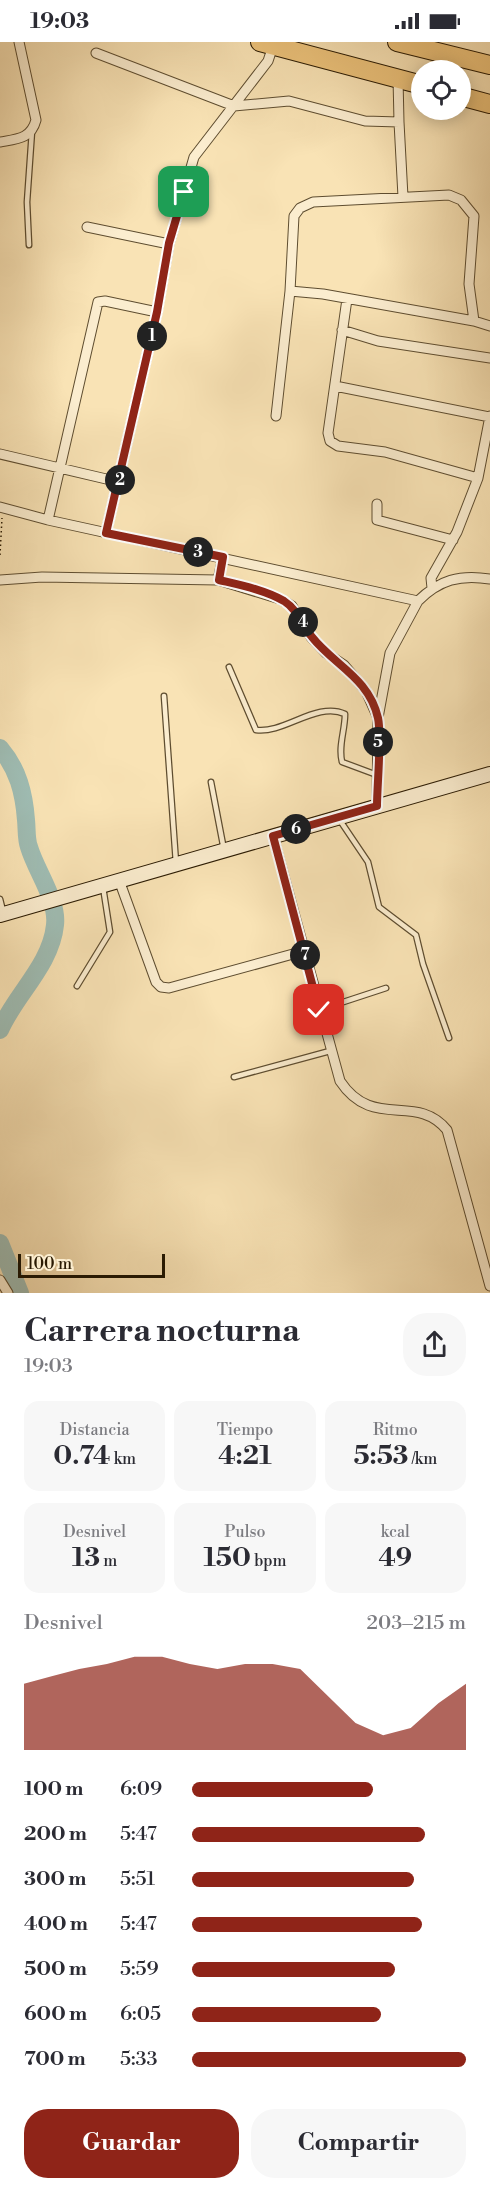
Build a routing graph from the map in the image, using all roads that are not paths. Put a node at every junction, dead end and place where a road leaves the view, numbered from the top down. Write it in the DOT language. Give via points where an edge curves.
graph roads {
  1 [pos="19,42"];
  2 [pos="397,42"];
  3 [pos="266,44"];
  4 [pos="96,53"];
  5 [pos="490,65"];
  6 [pos="398,78"];
  7 [pos="411,82"];
  8 [pos="471,99"];
  9 [pos="490,104"];
  10 [pos="234,106"];
  11 [pos="399,122"];
  12 [pos="32,131"];
  13 [pos="0,142"];
  14 [pos="403,197"];
  15 [pos="87,227"];
  16 [pos="169,243"];
  17 [pos="29,245"];
  18 [pos="290,291"];
  19 [pos="347,299"];
  20 [pos="157,312"];
  21 [pos="474,321"];
  22 [pos="490,326"];
  23 [pos="342,330"];
  24 [pos="490,358"];
  25 [pos="335,386"];
  26 [pos="276,416"];
  27 [pos="490,416"];
  28 [pos="0,454"];
  29 [pos="61,469"];
  30 [pos="478,477"];
  31 [pos="119,482"];
  32 [pos="377,504"];
  33 [pos="2,508"];
  34 [pos="48,520"];
  35 [pos="106,533"];
  36 [pos="453,540"];
  37 [pos="223,557"];
  38 [pos="490,579"];
  39 [pos="0,580"];
  40 [pos="219,580"];
  41 [pos="432,588"];
  42 [pos="418,601"];
  43 [pos="229,667"];
  44 [pos="164,696"];
  45 [pos="378,718"];
  46 [pos="490,774"];
  47 [pos="377,775"];
  48 [pos="211,782"];
  49 [pos="377,806"];
  50 [pos="338,817"];
  51 [pos="273,836"];
  52 [pos="224,850"];
  53 [pos="176,863"];
  54 [pos="119,880"];
  55 [pos="102,884"];
  56 [pos="0,899"];
  57 [pos="2,914"];
  58 [pos="304,951"];
  59 [pos="77,986"];
  60 [pos="386,988"];
  61 [pos="319,1010"];
  62 [pos="449,1038"];
  63 [pos="330,1051"];
  64 [pos="234,1077"];
  65 [pos="0,1280"];
  66 [pos="490,1286"];
  67 [pos="8,1293"];
  1 -- 12 [label="street" via="36,114"];
  2 -- 5 [label="highway"];
  3 -- 6 [label="highway"];
  3 -- 10 [label="street" via="268,61"];
  4 -- 10 [label="street"];
  6 -- 7 [label="highway"];
  6 -- 11 [label="street"];
  8 -- 9 [label="highway"];
  10 -- 11 [label="street" via="289,101 365,121"];
  10 -- 16 [label="street" via="194,157"];
  11 -- 14 [label="street"];
  12 -- 13 [label="street" via="22,139"];
  12 -- 17 [label="lane" via="27,201"];
  14 -- 18 [label="street" via="313,202 300,208 294,216"];
  14 -- 21 [label="street" via="449,195 462,200 471,210 474,216 469,284"];
  15 -- 16 [label="street"];
  16 -- 20 [label="street"];
  18 -- 19 [label="street"];
  18 -- 26 [label="street"];
  19 -- 21 [label="street"];
  19 -- 23 [label="street"];
  20 -- 29 [label="street" via="98,302"];
  20 -- 31 [label="street"];
  21 -- 22 [label="street"];
  23 -- 24 [label="street" via="378,341"];
  23 -- 25 [label="street"];
  25 -- 27 [label="street"];
  25 -- 30 [label="street" via="330,441"];
  27 -- 30 [label="street"];
  28 -- 29 [label="street"];
  29 -- 31 [label="street"];
  29 -- 34 [label="street"];
  30 -- 36 [label="street"];
  31 -- 35 [label="street"];
  32 -- 36 [label="street" via="377,520"];
  33 -- 34 [label="street"];
  34 -- 35 [label="street"];
  35 -- 37 [label="street"];
  36 -- 41 [label="street" via="431,578"];
  37 -- 40 [label="street"];
  37 -- 42 [label="street"];
  38 -- 41 [label="street" via="455,577"];
  39 -- 40 [label="street"];
  40 -- 45 [label="street" via="246,586 292,606 311,637 344,665 366,691"];
  41 -- 42 [label="street"];
  42 -- 45 [label="street" via="390,653"];
  43 -- 47 [label="lane" via="256,730 267,731 337,710 345,714 339,751 342,762"];
  44 -- 53 [label="lane"];
  45 -- 47 [label="street"];
  46 -- 49 [label="main road"];
  47 -- 49 [label="street"];
  48 -- 52 [label="lane"];
  49 -- 50 [label="main road"];
  50 -- 51 [label="main road"];
  50 -- 62 [label="lane" via="368,862 379,908 416,935"];
  51 -- 52 [label="main road"];
  51 -- 58 [label="street"];
  52 -- 53 [label="main road"];
  53 -- 54 [label="main road"];
  54 -- 55 [label="main road"];
  54 -- 58 [label="street" via="161,987"];
  55 -- 57 [label="main road"];
  55 -- 59 [label="lane" via="110,932"];
  56 -- 57 [label="lane"];
  58 -- 61 [label="street"];
  60 -- 61 [label="lane"];
  61 -- 63 [label="street"];
  63 -- 64 [label="lane"];
  63 -- 66 [label="street" via="340,1081 354,1098 374,1109 427,1114 447,1130"];
  65 -- 67 [label="street"];
}
